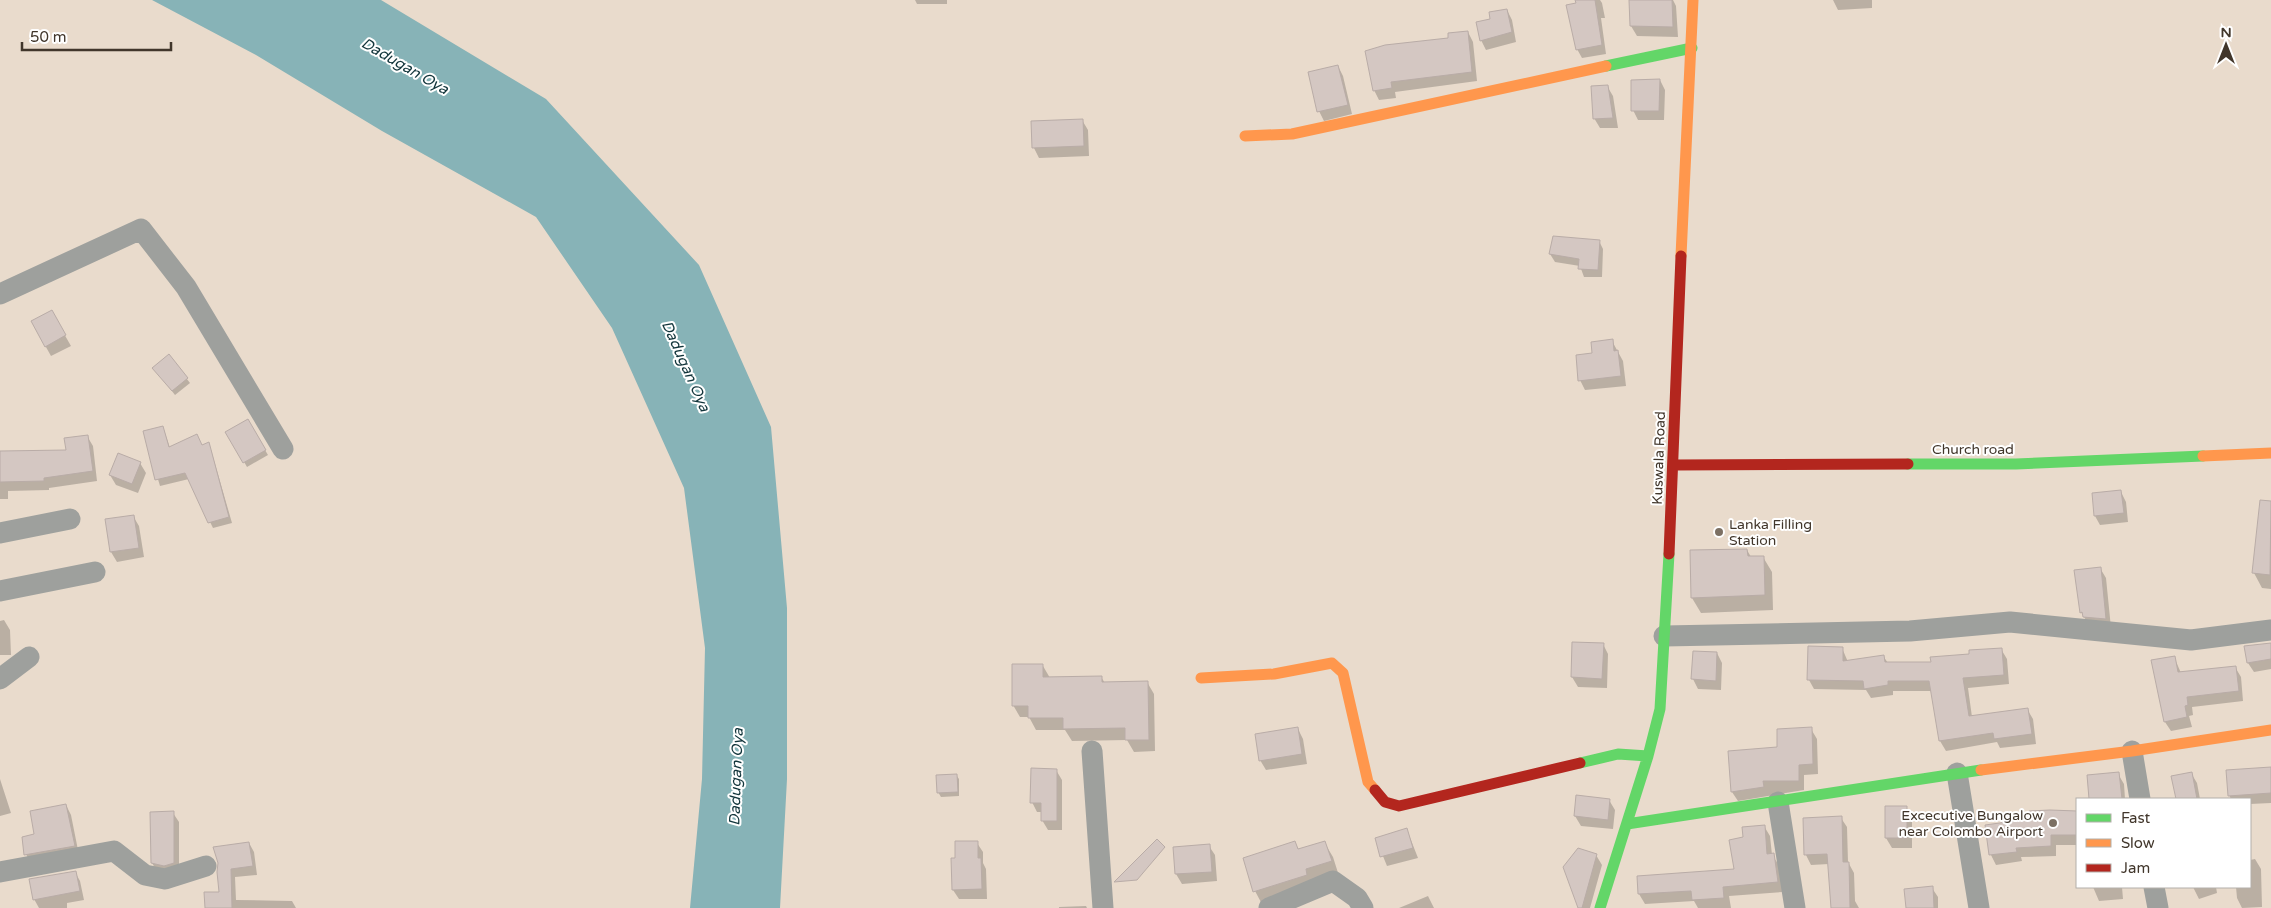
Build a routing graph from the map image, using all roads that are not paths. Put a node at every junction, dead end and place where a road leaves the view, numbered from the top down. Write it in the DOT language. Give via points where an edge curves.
graph roads {
  1 [pos="1694,0"];
  2 [pos="1692,48"];
  3 [pos="1246,136"];
  4 [pos="0,294"];
  5 [pos="283,449"];
  6 [pos="2271,453"];
  7 [pos="1674,465"];
  8 [pos="70,518"];
  9 [pos="0,533"];
  10 [pos="95,572"];
  11 [pos="0,591"];
  12 [pos="2271,630"];
  13 [pos="1664,636"];
  14 [pos="29,657"];
  15 [pos="1201,678"];
  16 [pos="0,680"];
  17 [pos="2271,730"];
  18 [pos="1092,751"];
  19 [pos="2132,751"];
  20 [pos="1648,756"];
  21 [pos="1957,773"];
  22 [pos="2140,798"];
  23 [pos="1778,802"];
  24 [pos="1627,824"];
  25 [pos="206,866"];
  26 [pos="0,872"];
  27 [pos="2154,888"];
  28 [pos="1104,908"];
  29 [pos="1269,908"];
  30 [pos="1362,908"];
  31 [pos="1600,908"];
  32 [pos="1795,908"];
  33 [pos="1979,908"];
  34 [pos="2158,908"];
  1 -- 2 [label="street, Kuswala Road"];
  2 -- 3 [label="street" via="1292,134"];
  2 -- 7 [label="street, Kuswala Road"];
  4 -- 5 [label="street" via="141,229 186,288"];
  6 -- 7 [label="street, Church road" via="2016,464"];
  7 -- 13 [label="street, Kuswala Road"];
  8 -- 9 [label="street"];
  10 -- 11 [label="street"];
  12 -- 13 [label="street" via="2191,640 2010,622 1910,631"];
  13 -- 20 [label="street, Kuswala Road" via="1660,709"];
  14 -- 16 [label="street"];
  15 -- 20 [label="street" via="1274,674 1332,663 1343,673 1368,782 1385,802 1399,806 1618,754"];
  17 -- 19 [label="street"];
  18 -- 28 [label="street"];
  19 -- 21 [label="street"];
  19 -- 22 [label="street"];
  20 -- 24 [label="street, Kuswala Road"];
  21 -- 23 [label="street"];
  21 -- 33 [label="street"];
  23 -- 24 [label="street"];
  23 -- 32 [label="street"];
  24 -- 31 [label="street, Kuswala Road"];
  25 -- 26 [label="street" via="165,879 145,875 114,851"];
  27 -- 34 [label="street"];
  29 -- 30 [label="street" via="1333,881 1357,898"];
}
